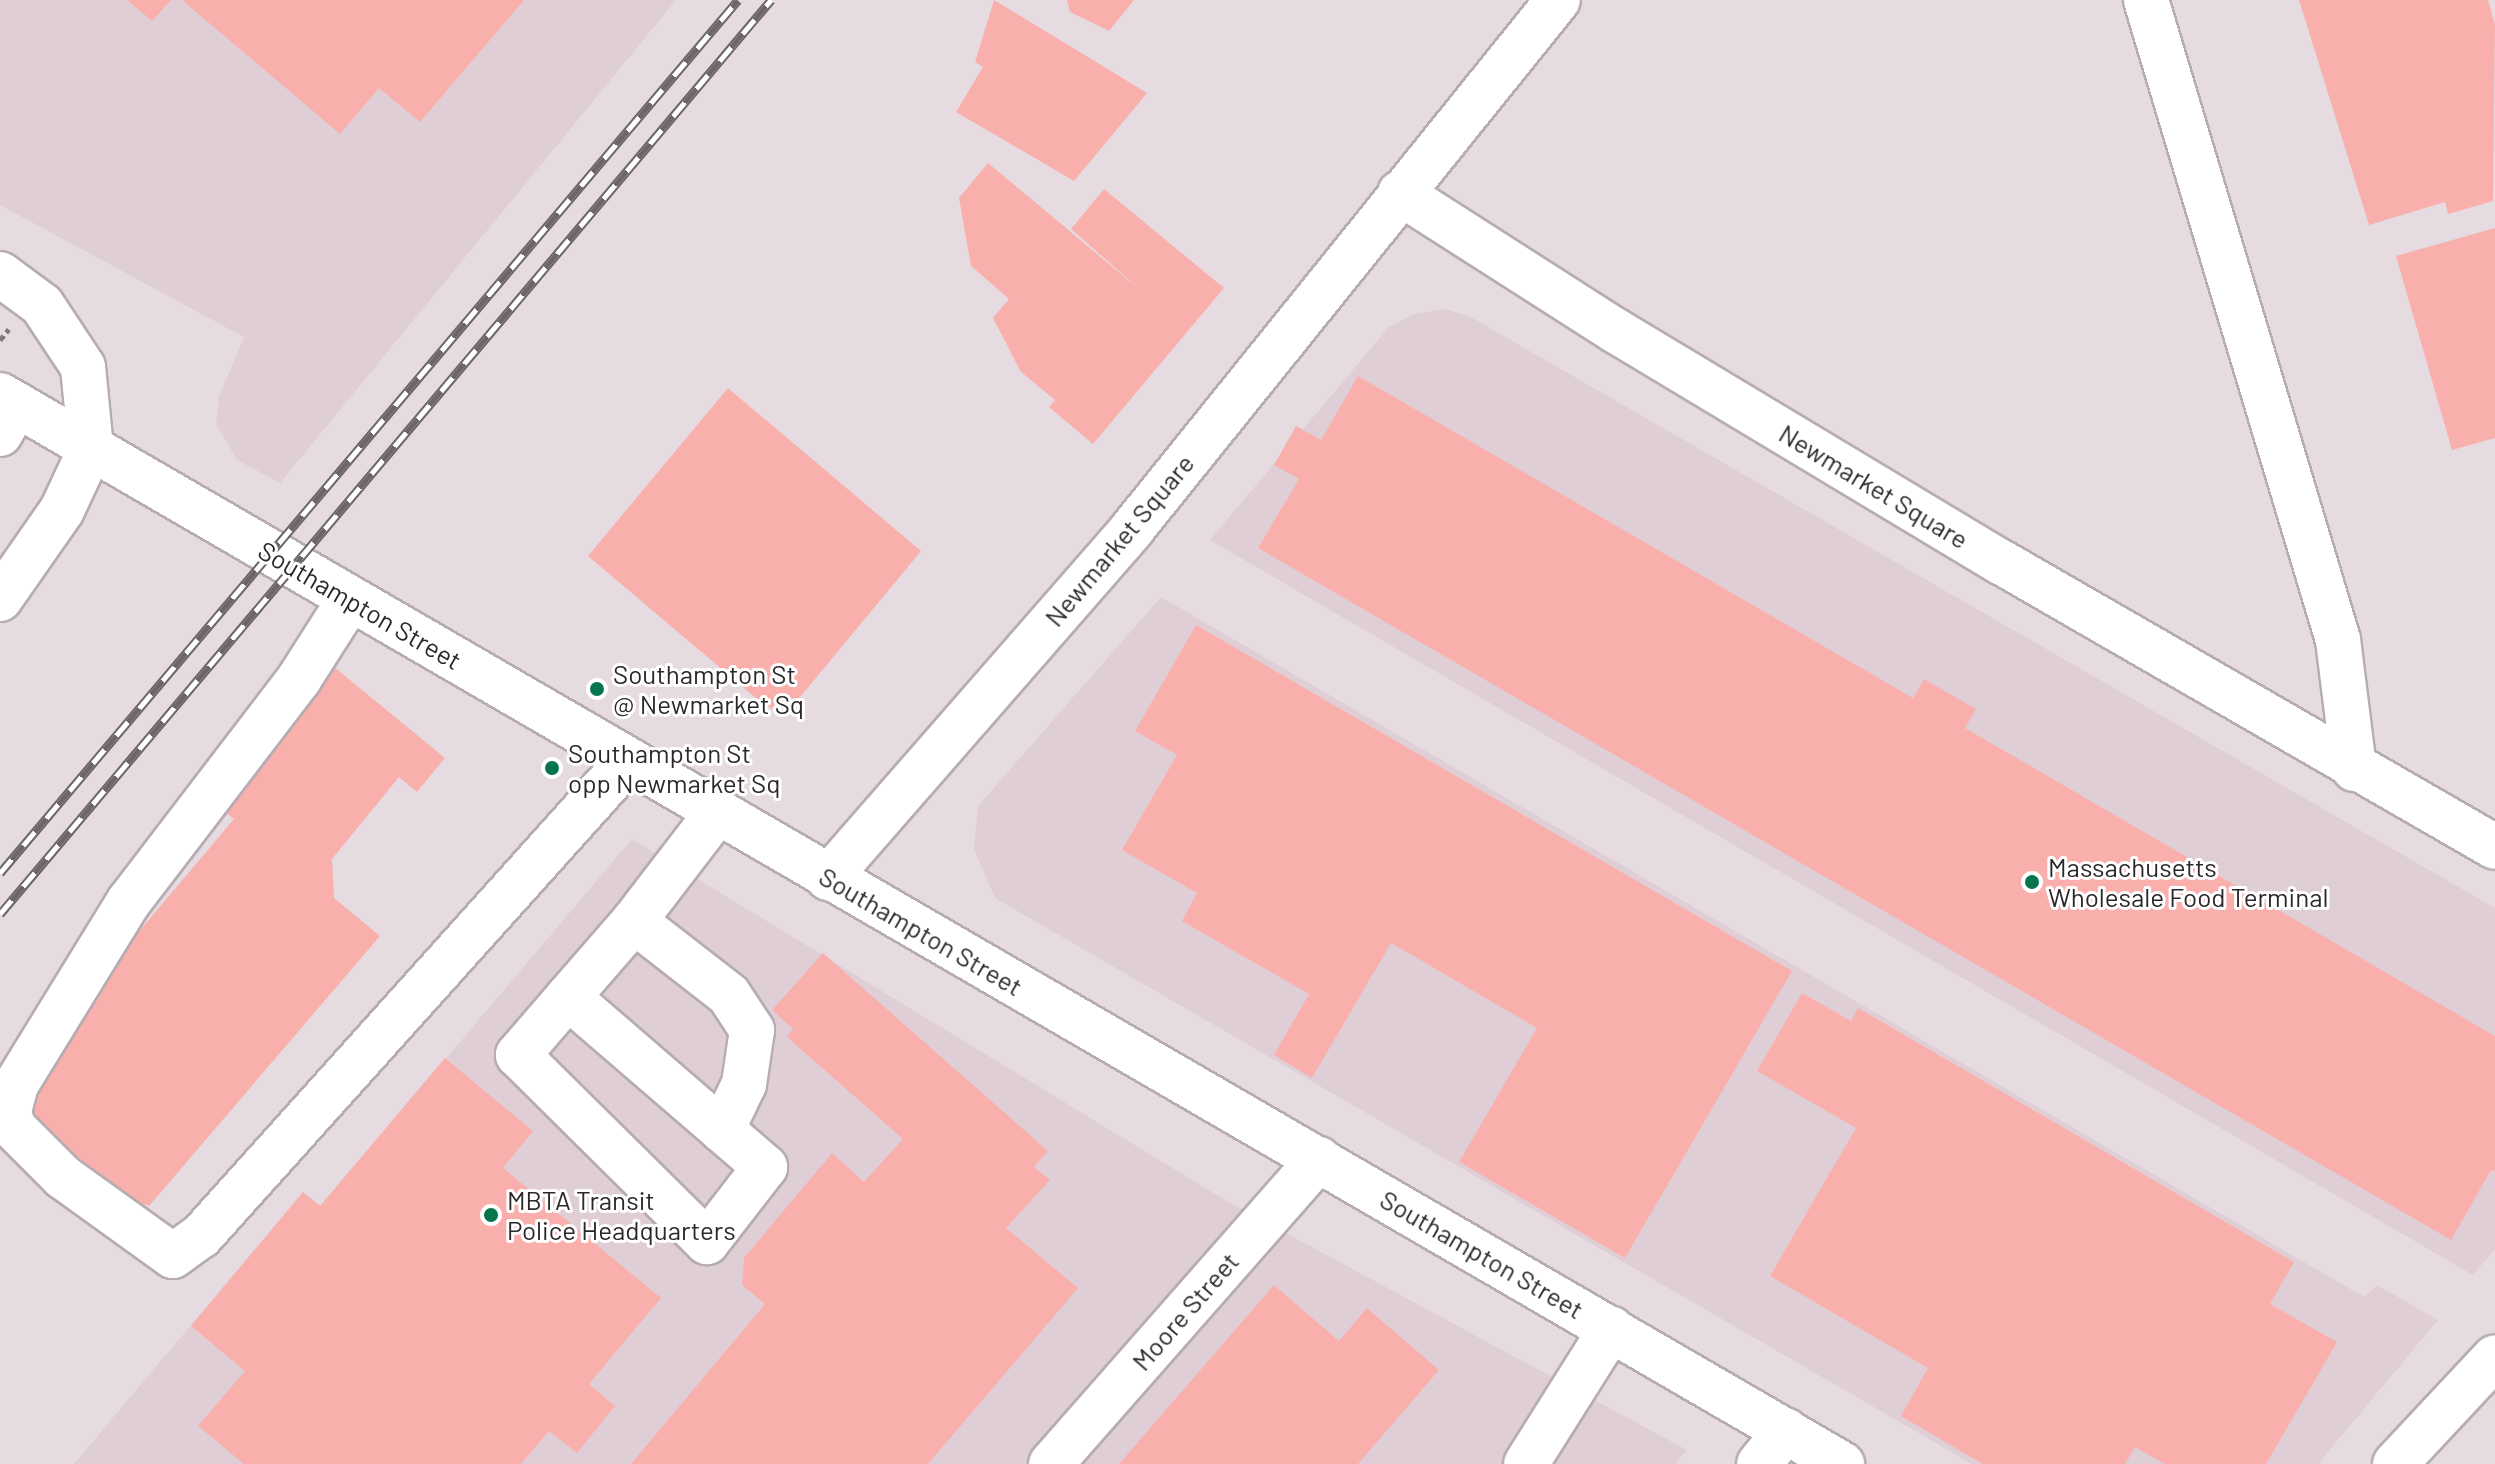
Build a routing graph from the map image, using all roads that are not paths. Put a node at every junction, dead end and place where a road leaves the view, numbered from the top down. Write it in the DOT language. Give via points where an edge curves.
graph roads {
  1 [pos="1558,0"];
  2 [pos="2146,0"];
  3 [pos="1400,193"];
  4 [pos="0,274"];
  5 [pos="6,411"];
  6 [pos="91,448"];
  7 [pos="0,599"];
  8 [pos="350,599"];
  9 [pos="628,761"];
  10 [pos="2354,769"];
  11 [pos="717,813"];
  12 [pos="2495,847"];
  13 [pos="828,878"];
  14 [pos="634,921"];
  15 [pos="568,997"];
  16 [pos="722,1130"];
  17 [pos="1319,1159"];
  18 [pos="1611,1329"];
  19 [pos="2495,1357"];
  20 [pos="1773,1448"];
  21 [pos="1051,1464"];
  22 [pos="1526,1464"];
  23 [pos="1842,1464"];
  24 [pos="2395,1464"];
  1 -- 3 [label="street, Newmarket Square"];
  2 -- 10 [label="street" via="2338,640"];
  3 -- 10 [label="street, Newmarket Square" via="1629,339"];
  3 -- 13 [label="street, Newmarket Square" via="1132,529"];
  4 -- 6 [label="street" via="42,305 83,367"];
  5 -- 6 [label="street, Southampton Street"];
  6 -- 7 [label="street" via="62,510"];
  6 -- 8 [label="street, Southampton Street"];
  8 -- 9 [label="street, Southampton Street"];
  8 -- 9 [label="street" via="299,679 129,901 50,1027 13,1098 13,1127 63,1177 173,1256 201,1236"];
  9 -- 11 [label="street, Southampton Street"];
  10 -- 12 [label="street, Newmarket Square"];
  11 -- 13 [label="street, Southampton Street"];
  11 -- 14 [label="street"];
  13 -- 17 [label="street, Southampton Street"];
  14 -- 15 [label="street"];
  14 -- 16 [label="street" via="729,995 752,1030 744,1084"];
  15 -- 16 [label="street"];
  15 -- 16 [label="street" via="518,1055 707,1242 765,1167"];
  17 -- 18 [label="street, Southampton Street"];
  17 -- 21 [label="street, Moore Street"];
  18 -- 20 [label="street, Southampton Street"];
  18 -- 22 [label="street"];
  19 -- 24 [label="street"];
  20 -- 23 [label="street, Southampton Street"];
}
